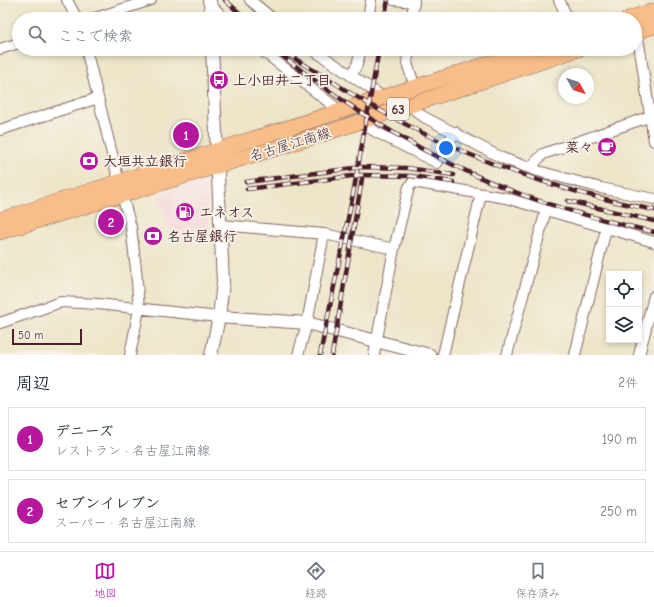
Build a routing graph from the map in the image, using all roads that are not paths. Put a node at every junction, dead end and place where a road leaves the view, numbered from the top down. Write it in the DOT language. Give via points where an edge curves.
graph roads {
  1 [pos="67,0"];
  2 [pos="151,0"];
  3 [pos="250,0"];
  4 [pos="371,0"];
  5 [pos="394,0"];
  6 [pos="559,0"];
  7 [pos="414,1"];
  8 [pos="209,2"];
  9 [pos="654,11"];
  10 [pos="73,12"];
  11 [pos="114,12"];
  12 [pos="210,12"];
  13 [pos="218,12"];
  14 [pos="265,12"];
  15 [pos="369,12"];
  16 [pos="413,12"];
  17 [pos="565,12"];
  18 [pos="642,15"];
  19 [pos="654,26"];
  20 [pos="642,29"];
  21 [pos="12,45"];
  22 [pos="0,49"];
  23 [pos="88,56"];
  24 [pos="212,56"];
  25 [pos="269,56"];
  26 [pos="322,56"];
  27 [pos="359,56"];
  28 [pos="408,56"];
  29 [pos="512,56"];
  30 [pos="558,56"];
  31 [pos="640,56"];
  32 [pos="351,76"];
  33 [pos="415,87"];
  34 [pos="383,97"];
  35 [pos="98,98"];
  36 [pos="411,105"];
  37 [pos="339,110"];
  38 [pos="651,116"];
  39 [pos="360,122"];
  40 [pos="0,130"];
  41 [pos="455,132"];
  42 [pos="654,141"];
  43 [pos="217,159"];
  44 [pos="530,168"];
  45 [pos="120,189"];
  46 [pos="481,194"];
  47 [pos="654,199"];
  48 [pos="546,210"];
  49 [pos="0,220"];
  50 [pos="221,225"];
  51 [pos="606,229"];
  52 [pos="0,232"];
  53 [pos="324,234"];
  54 [pos="654,242"];
  55 [pos="394,249"];
  56 [pos="654,296"];
  57 [pos="139,309"];
  58 [pos="219,317"];
  59 [pos="0,323"];
  60 [pos="307,323"];
  61 [pos="376,342"];
  62 [pos="130,355"];
  63 [pos="211,355"];
  64 [pos="298,355"];
  65 [pos="374,355"];
  66 [pos="430,355"];
  67 [pos="443,355"];
  68 [pos="507,355"];
  69 [pos="574,355"];
  70 [pos="639,355"];
  1 -- 10 [label="street"];
  2 -- 11 [label="street"];
  3 -- 14 [label="street"];
  4 -- 15 [label="street"];
  5 -- 7 [label="street"];
  6 -- 17 [label="street"];
  7 -- 16 [label="street"];
  8 -- 12 [label="street"];
  8 -- 13 [label="street"];
  9 -- 18 [label="main road"];
  19 -- 20 [label="main road"];
  21 -- 22 [label="street"];
  23 -- 35 [label="street"];
  24 -- 43 [label="street"];
  25 -- 37 [label="street"];
  26 -- 32 [label="street"];
  27 -- 32 [label="street"];
  28 -- 33 [label="street"];
  29 -- 33 [label="main road, 名古屋江南線 / 63"];
  30 -- 36 [label="main road, 名古屋江南線 / 63"];
  31 -- 38 [label="street"];
  32 -- 34 [label="street"];
  33 -- 34 [label="main road, 名古屋江南線 / 63"];
  34 -- 37 [label="main road, 名古屋江南線 / 63"];
  35 -- 40 [label="street"];
  35 -- 45 [label="street"];
  36 -- 39 [label="main road, 名古屋江南線 / 63"];
  36 -- 41 [label="street" via="424,117"];
  37 -- 43 [label="main road, 名古屋江南線 / 63"];
  38 -- 42 [label="street"];
  38 -- 44 [label="street" via="543,154"];
  39 -- 41 [label="street" via="437,164"];
  39 -- 43 [label="main road, 名古屋江南線 / 63"];
  41 -- 44 [label="street" via="502,158"];
  43 -- 45 [label="main road, 名古屋江南線 / 63"];
  43 -- 50 [label="street"];
  44 -- 47 [label="street" via="601,188"];
  45 -- 49 [label="main road, 名古屋江南線 / 63"];
  45 -- 52 [label="main road, 名古屋江南線 / 63"];
  45 -- 57 [label="street" via="131,227"];
  46 -- 48 [label="street" via="506,198"];
  46 -- 55 [label="street" via="413,182 409,187"];
  46 -- 67 [label="street"];
  48 -- 51 [label="street"];
  48 -- 68 [label="street"];
  50 -- 53 [label="street"];
  50 -- 58 [label="street" via="223,282"];
  51 -- 54 [label="street"];
  51 -- 69 [label="street"];
  53 -- 55 [label="street"];
  53 -- 60 [label="street"];
  55 -- 61 [label="street"];
  56 -- 70 [label="street"];
  57 -- 58 [label="street"];
  57 -- 59 [label="street" via="61,302"];
  57 -- 62 [label="street"];
  58 -- 60 [label="street"];
  58 -- 63 [label="street"];
  60 -- 61 [label="street"];
  60 -- 64 [label="street"];
  61 -- 65 [label="street"];
  61 -- 66 [label="street"];
}
